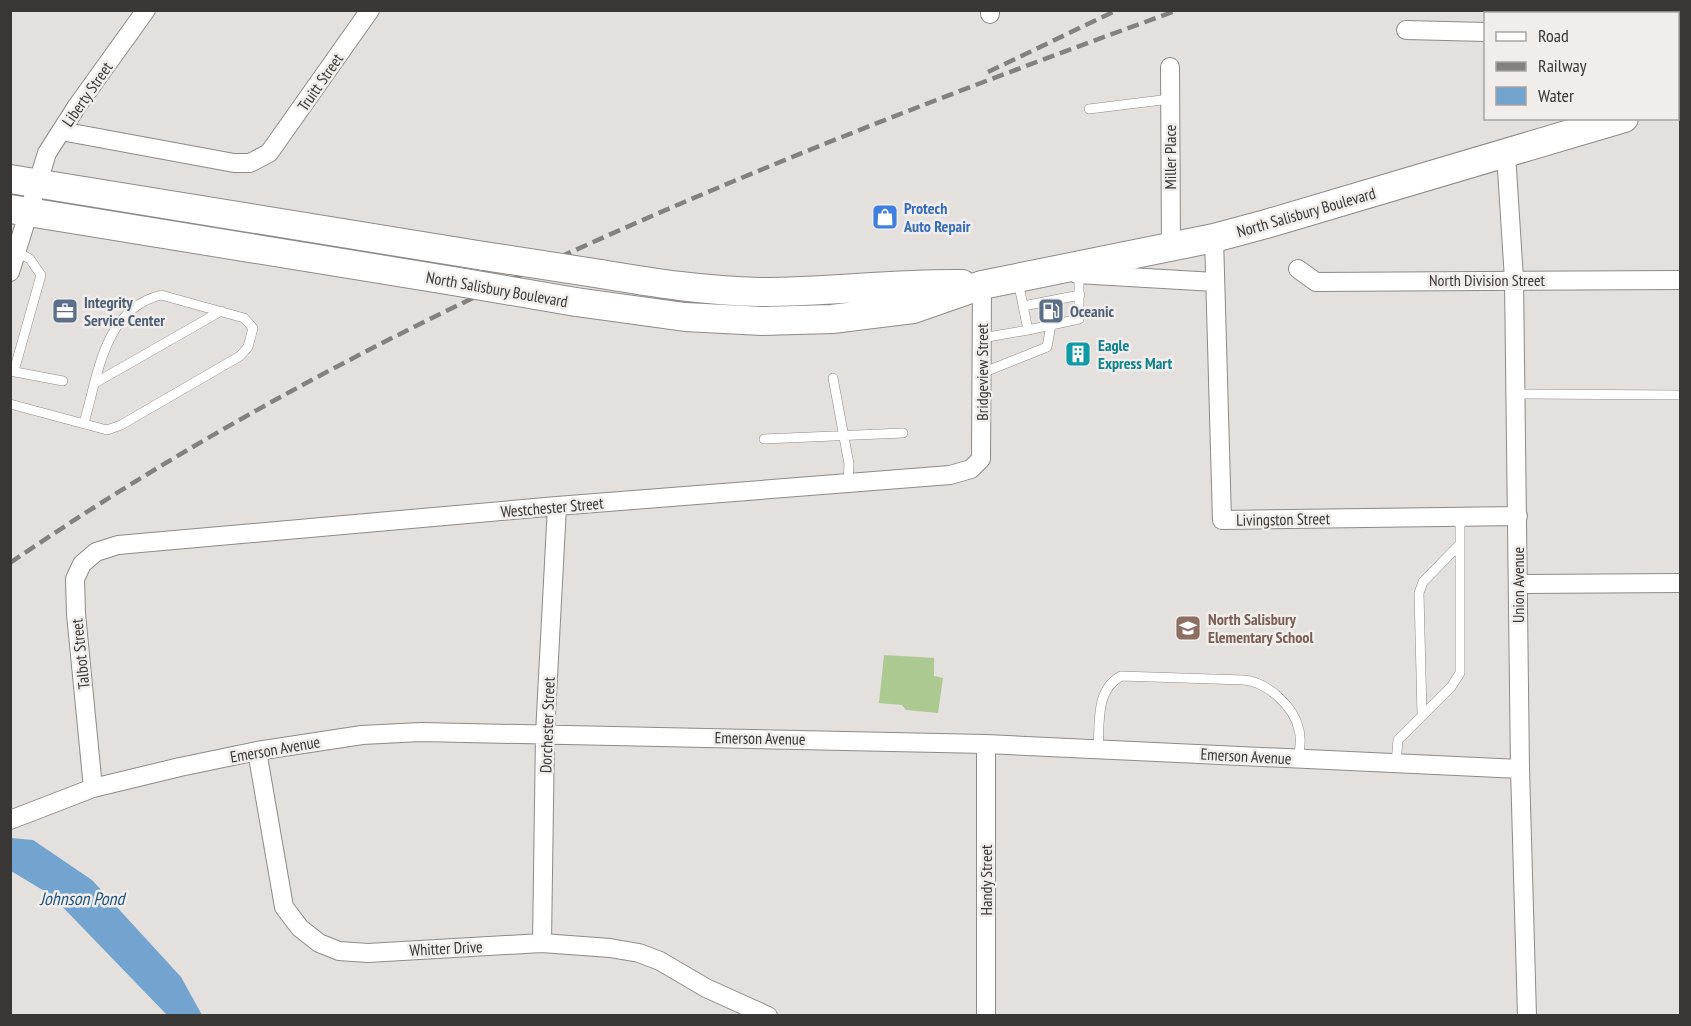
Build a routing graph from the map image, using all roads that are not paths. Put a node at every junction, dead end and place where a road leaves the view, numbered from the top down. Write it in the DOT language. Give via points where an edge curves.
graph roads {
  1 [pos="146,10"];
  2 [pos="370,10"];
  3 [pos="1406,30"];
  4 [pos="1484,32"];
  5 [pos="1170,67"];
  6 [pos="1170,99"];
  7 [pos="1089,109"];
  8 [pos="1607,121"];
  9 [pos="61,131"];
  10 [pos="1506,154"];
  11 [pos="24,181"];
  12 [pos="19,210"];
  13 [pos="1214,238"];
  14 [pos="16,245"];
  15 [pos="1171,247"];
  16 [pos="1298,269"];
  17 [pos="10,272"];
  18 [pos="1046,272"];
  19 [pos="1079,274"];
  20 [pos="1017,278"];
  21 [pos="1514,279"];
  22 [pos="1680,280"];
  23 [pos="1215,282"];
  24 [pos="982,285"];
  25 [pos="1080,295"];
  26 [pos="1023,306"];
  27 [pos="221,311"];
  28 [pos="1052,325"];
  29 [pos="1028,330"];
  30 [pos="982,338"];
  31 [pos="12,371"];
  32 [pos="982,373"];
  33 [pos="833,378"];
  34 [pos="63,381"];
  35 [pos="95,383"];
  36 [pos="1514,394"];
  37 [pos="1680,395"];
  38 [pos="10,404"];
  39 [pos="84,423"];
  40 [pos="903,433"];
  41 [pos="841,435"];
  42 [pos="764,439"];
  43 [pos="981,459"];
  44 [pos="848,483"];
  45 [pos="557,506"];
  46 [pos="1460,516"];
  47 [pos="1518,516"];
  48 [pos="118,545"];
  49 [pos="1460,545"];
  50 [pos="1680,583"];
  51 [pos="1518,584"];
  52 [pos="1422,716"];
  53 [pos="545,734"];
  54 [pos="986,744"];
  55 [pos="1098,749"];
  56 [pos="257,751"];
  57 [pos="1299,759"];
  58 [pos="1396,763"];
  59 [pos="1520,769"];
  60 [pos="93,788"];
  61 [pos="10,820"];
  62 [pos="542,943"];
  63 [pos="768,1016"];
  64 [pos="986,1016"];
  65 [pos="1527,1016"];
  1 -- 9 [label="street, Liberty Street"];
  2 -- 9 [label="street, Truitt Street" via="269,153 250,163"];
  3 -- 4 [label="street"];
  5 -- 6 [label="street, Miller Place"];
  6 -- 7 [label="lane"];
  6 -- 15 [label="street, Miller Place"];
  8 -- 10 [label="main road, North Salisbury Boulevard"];
  9 -- 11 [label="street, Liberty Street"];
  10 -- 13 [label="main road, North Salisbury Boulevard"];
  10 -- 21 [label="street, Union Avenue"];
  11 -- 12 [label="street, Liberty Street"];
  11 -- 24 [label="main road, North Salisbury Boulevard, bridge" via="686,288 759,292 908,283"];
  12 -- 14 [label="street, Liberty Street"];
  12 -- 24 [label="main road, North Salisbury Boulevard, bridge" via="686,317 832,319 913,309"];
  13 -- 15 [label="main road, North Salisbury Boulevard"];
  13 -- 23 [label="street, Livingston Street"];
  14 -- 17 [label="street, Liberty Street"];
  14 -- 31 [label="lane" via="41,275"];
  15 -- 18 [label="main road, North Salisbury Boulevard"];
  16 -- 21 [label="street, North Division Street" via="1316,282"];
  18 -- 19 [label="street"];
  18 -- 20 [label="main road, North Salisbury Boulevard"];
  19 -- 23 [label="street"];
  19 -- 25 [label="lane"];
  20 -- 24 [label="main road, North Salisbury Boulevard"];
  20 -- 26 [label="lane"];
  21 -- 22 [label="street, North Division Street"];
  21 -- 36 [label="street, Union Avenue"];
  23 -- 46 [label="street, Livingston Street" via="1222,520"];
  24 -- 30 [label="street, Bridgeview Street"];
  25 -- 26 [label="lane"];
  25 -- 28 [label="lane" via="1079,319"];
  26 -- 29 [label="lane"];
  27 -- 35 [label="lane"];
  27 -- 35 [label="lane" via="160,295 148,298 131,308 117,324"];
  27 -- 39 [label="lane" via="244,318 253,328 248,347 240,356 120,425 107,430"];
  28 -- 29 [label="lane"];
  28 -- 32 [label="lane" via="1047,347"];
  29 -- 30 [label="lane"];
  30 -- 32 [label="street, Bridgeview Street"];
  31 -- 34 [label="lane"];
  32 -- 43 [label="street, Bridgeview Street"];
  33 -- 41 [label="lane"];
  35 -- 39 [label="lane"];
  36 -- 37 [label="lane"];
  36 -- 47 [label="street, Union Avenue"];
  38 -- 39 [label="lane"];
  40 -- 41 [label="lane"];
  41 -- 42 [label="lane"];
  41 -- 44 [label="lane" via="849,464"];
  43 -- 44 [label="street, Westchester Street" via="970,469 950,475"];
  44 -- 45 [label="street, Westchester Street"];
  45 -- 48 [label="street, Westchester Street"];
  45 -- 53 [label="street, Dorchester Street"];
  46 -- 47 [label="street, Livingston Street"];
  46 -- 49 [label="lane"];
  47 -- 51 [label="street, Union Avenue"];
  48 -- 60 [label="street, Talbot Street" via="96,552 82,564 75,579"];
  49 -- 52 [label="lane" via="1460,673"];
  49 -- 52 [label="lane" via="1423,582 1419,593"];
  50 -- 51 [label="street"];
  51 -- 59 [label="street, Union Avenue"];
  52 -- 58 [label="lane" via="1398,740"];
  53 -- 54 [label="street, Emerson Avenue"];
  53 -- 56 [label="street, Emerson Avenue" via="362,735"];
  53 -- 62 [label="street, Dorchester Street"];
  54 -- 55 [label="street, Emerson Avenue"];
  54 -- 64 [label="street, Handy Street"];
  55 -- 57 [label="street, Emerson Avenue"];
  55 -- 57 [label="lane" via="1103,693 1113,680 1121,676 1233,679 1263,685 1287,708 1299,728"];
  56 -- 60 [label="street, Emerson Avenue"];
  56 -- 62 [label="street, Whitter Drive" via="284,907 300,928 319,943 339,951 368,953"];
  57 -- 58 [label="street, Emerson Avenue"];
  58 -- 59 [label="street, Emerson Avenue"];
  59 -- 65 [label="street, Union Avenue"];
  60 -- 61 [label="street, Emerson Avenue"];
  62 -- 63 [label="street, Whitter Drive" via="639,953"];
}
